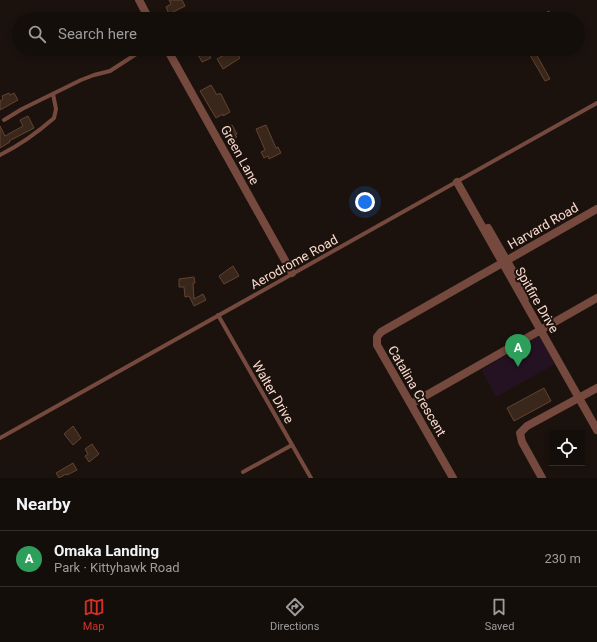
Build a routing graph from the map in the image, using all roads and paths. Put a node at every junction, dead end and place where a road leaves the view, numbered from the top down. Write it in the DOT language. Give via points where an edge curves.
graph roads {
  1 [pos="139,0"];
  2 [pos="146,12"];
  3 [pos="134,56"];
  4 [pos="170,56"];
  5 [pos="52,94"];
  6 [pos="597,103"];
  7 [pos="4,120"];
  8 [pos="0,155"];
  9 [pos="459,181"];
  10 [pos="597,209"];
  11 [pos="504,262"];
  12 [pos="292,273"];
  13 [pos="597,298"];
  14 [pos="218,315"];
  15 [pos="543,329"];
  16 [pos="597,388"];
  17 [pos="581,396"];
  18 [pos="411,404"];
  19 [pos="597,419"];
  20 [pos="597,430"];
  21 [pos="0,438"];
  22 [pos="292,445"];
  23 [pos="243,472"];
  24 [pos="311,478"];
  25 [pos="453,478"];
  26 [pos="542,478"];
  1 -- 2 [label="street"];
  3 -- 5 [label="lane" via="110,72 94,75"];
  4 -- 12 [label="street, Green Lane"];
  5 -- 7 [label="lane"];
  5 -- 8 [label="lane" via="56,109 54,118"];
  6 -- 9 [label="lane, Aerodrome Road"];
  9 -- 11 [label="street, Spitfire Drive"];
  9 -- 12 [label="lane, Aerodrome Road"];
  10 -- 11 [label="street, Harvard Road"];
  11 -- 15 [label="street, Spitfire Drive"];
  11 -- 18 [label="street, Catalina Crescent" via="381,332 377,337 377,345"];
  12 -- 14 [label="lane, Aerodrome Road"];
  13 -- 15 [label="street"];
  14 -- 21 [label="lane, Aerodrome Road"];
  14 -- 22 [label="lane, Walter Drive"];
  15 -- 17 [label="street, Spitfire Drive"];
  15 -- 18 [label="street"];
  16 -- 17 [label="street"];
  17 -- 19 [label="street, Spitfire Drive"];
  17 -- 20 [label="street, Spitfire Drive"];
  17 -- 26 [label="street" via="527,426 520,433 522,442"];
  18 -- 25 [label="street, Catalina Crescent"];
  22 -- 23 [label="lane"];
  22 -- 24 [label="lane, Walter Drive"];
}
